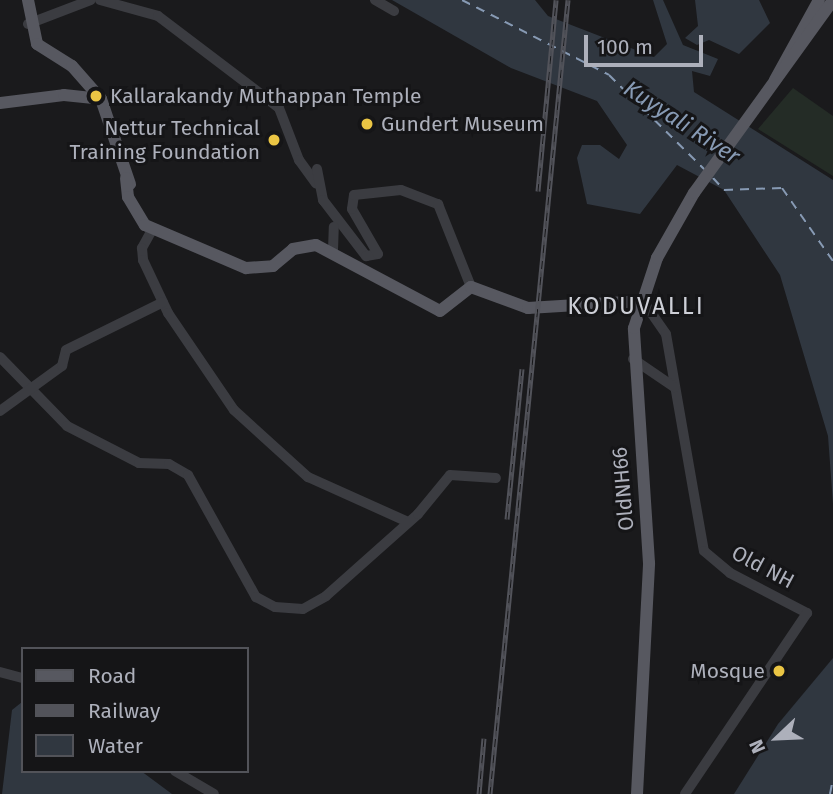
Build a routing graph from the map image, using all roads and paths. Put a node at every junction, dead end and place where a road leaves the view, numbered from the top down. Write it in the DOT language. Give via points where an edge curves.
graph roads {
  1 [pos="28,0"];
  2 [pos="91,0"];
  3 [pos="100,0"];
  4 [pos="375,0"];
  5 [pos="819,0"];
  6 [pos="833,0"];
  7 [pos="394,11"];
  8 [pos="28,24"];
  9 [pos="775,80"];
  10 [pos="101,99"];
  11 [pos="0,104"];
  12 [pos="317,169"];
  13 [pos="317,184"];
  14 [pos="334,227"];
  15 [pos="152,230"];
  16 [pos="333,250"];
  17 [pos="471,287"];
  18 [pos="643,301"];
  19 [pos="163,302"];
  20 [pos="0,357"];
  21 [pos="633,359"];
  22 [pos="30,384"];
  23 [pos="674,387"];
  24 [pos="0,411"];
  25 [pos="496,478"];
  26 [pos="408,522"];
  27 [pos="0,672"];
  28 [pos="21,677"];
  29 [pos="178,773"];
  30 [pos="214,794"];
  31 [pos="637,794"];
  32 [pos="685,794"];
  1 -- 8 [label="main road"];
  2 -- 8 [label="street"];
  3 -- 13 [label="street" via="158,16 279,108 299,160"];
  4 -- 7 [label="street"];
  5 -- 9 [label="main road"];
  6 -- 9 [label="main road"];
  8 -- 10 [label="main road" via="42,49 72,66"];
  9 -- 18 [label="main road, OldNH66" via="694,193 657,258"];
  10 -- 11 [label="main road" via="64,95"];
  10 -- 15 [label="main road" via="126,178"];
  12 -- 13 [label="street"];
  13 -- 17 [label="street" via="360,250 374,257 352,209 354,195 401,190 427,197 447,219"];
  14 -- 16 [label="street"];
  15 -- 16 [label="main road" via="246,268 273,266 302,246"];
  15 -- 19 [label="street" via="142,248"];
  16 -- 17 [label="main road" via="440,311"];
  17 -- 18 [label="main road" via="528,309"];
  18 -- 21 [label="main road, OldNH66"];
  18 -- 23 [label="street, Old NH" via="666,334"];
  19 -- 22 [label="street" via="66,350 62,366"];
  19 -- 26 [label="street" via="234,410 291,466"];
  20 -- 22 [label="street"];
  21 -- 23 [label="street"];
  21 -- 31 [label="main road, OldNH66" via="649,563"];
  22 -- 24 [label="street"];
  22 -- 26 [label="street" via="83,436 139,463 169,464 188,475 256,597 275,607 303,609 326,596"];
  23 -- 32 [label="street, Old NH" via="704,551 730,573 802,608 807,618"];
  25 -- 26 [label="street" via="450,475"];
  27 -- 28 [label="street"];
  29 -- 30 [label="street"];
}
